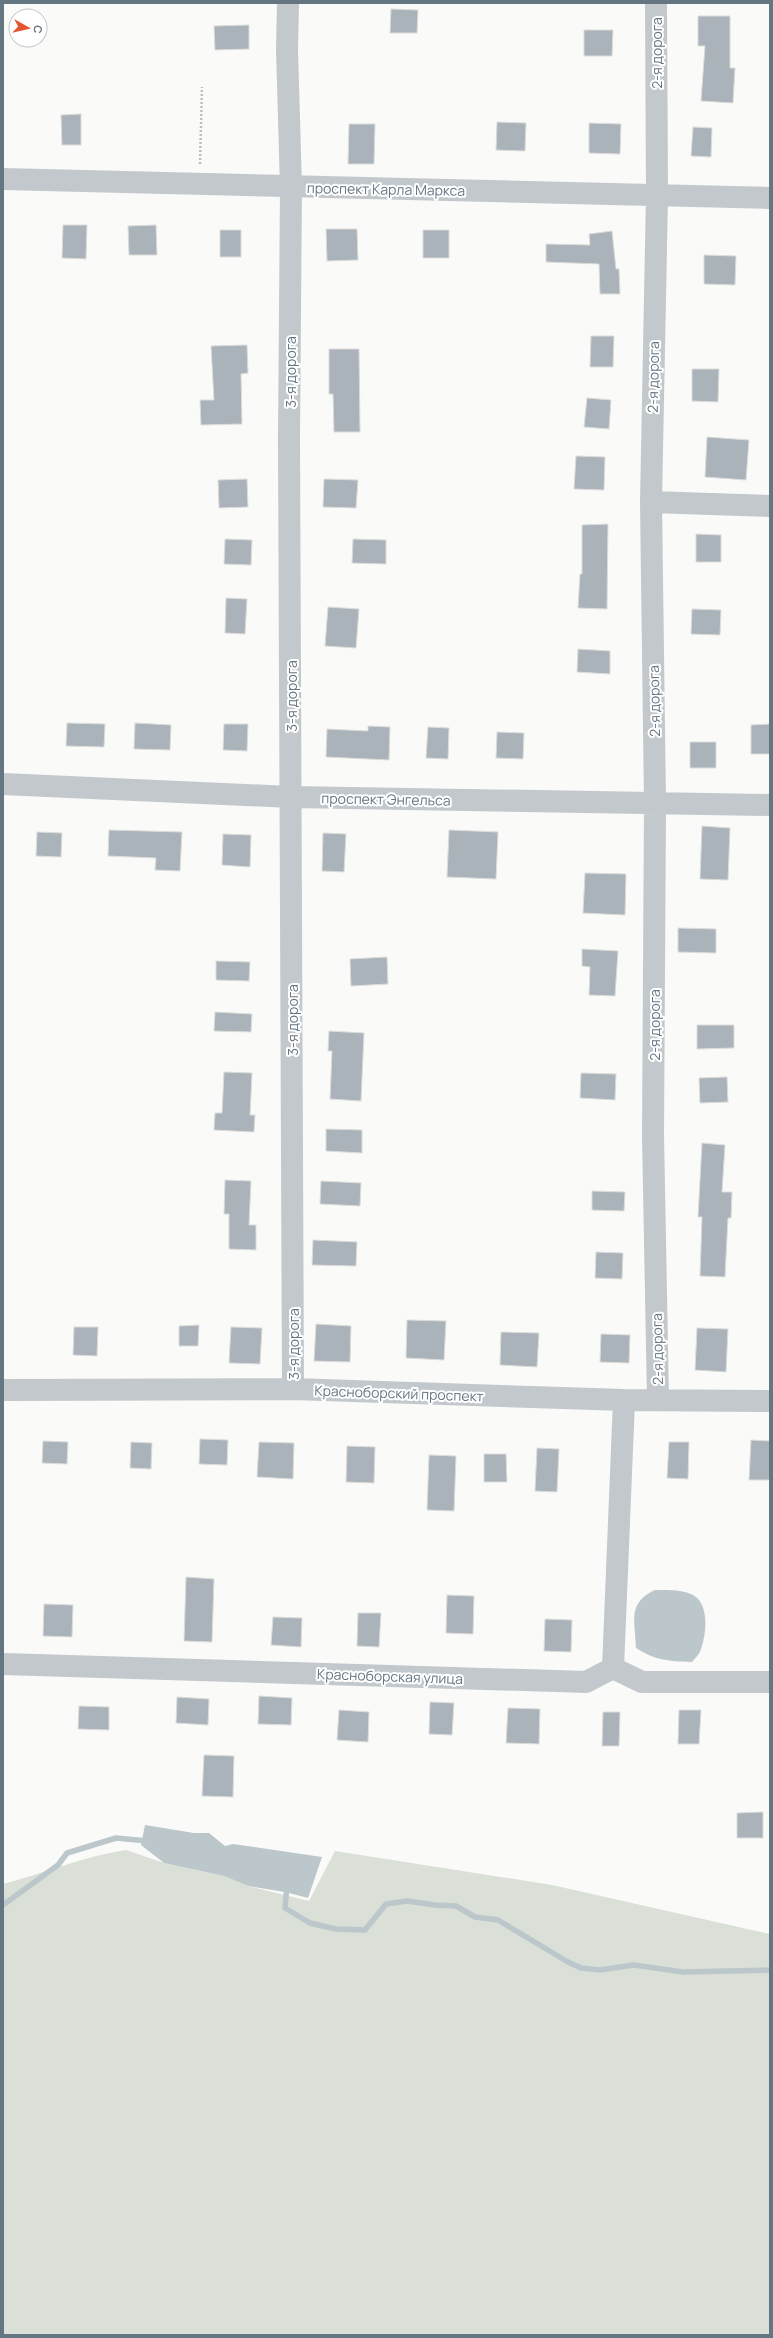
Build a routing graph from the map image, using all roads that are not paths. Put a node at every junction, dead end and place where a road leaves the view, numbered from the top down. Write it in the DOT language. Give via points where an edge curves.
graph roads {
  1 [pos="288,3"];
  2 [pos="656,3"];
  3 [pos="3,179"];
  4 [pos="291,187"];
  5 [pos="657,195"];
  6 [pos="770,198"];
  7 [pos="651,502"];
  8 [pos="770,506"];
  9 [pos="3,784"];
  10 [pos="291,797"];
  11 [pos="656,803"];
  12 [pos="770,805"];
  13 [pos="293,1389"];
  14 [pos="3,1390"];
  15 [pos="624,1400"];
  16 [pos="658,1400"];
  17 [pos="770,1400"];
  18 [pos="3,1664"];
  19 [pos="613,1668"];
  20 [pos="770,1682"];
  1 -- 4 [label="street, 3-я дорога"];
  2 -- 5 [label="street, 2-я дорога"];
  3 -- 4 [label="street, проспект Карла Маркса"];
  4 -- 5 [label="street, проспект Карла Маркса"];
  4 -- 10 [label="street, 3-я дорога"];
  5 -- 6 [label="street, проспект Карла Маркса"];
  5 -- 7 [label="street, 2-я дорога"];
  7 -- 8 [label="street"];
  7 -- 11 [label="street, 2-я дорога"];
  9 -- 10 [label="street, проспект Энгельса"];
  10 -- 11 [label="street, проспект Энгельса"];
  10 -- 13 [label="street, 3-я дорога"];
  11 -- 12 [label="street, проспект Энгельса"];
  11 -- 16 [label="street, 2-я дорога" via="653,1135"];
  13 -- 14 [label="street, Красноборский проспект"];
  13 -- 15 [label="street, Красноборский проспект"];
  15 -- 16 [label="street, Красноборский проспект"];
  15 -- 19 [label="street"];
  16 -- 17 [label="street, Красноборский проспект"];
  18 -- 19 [label="street, Красноборская улица" via="586,1682"];
  19 -- 20 [label="street" via="642,1682"];
}
